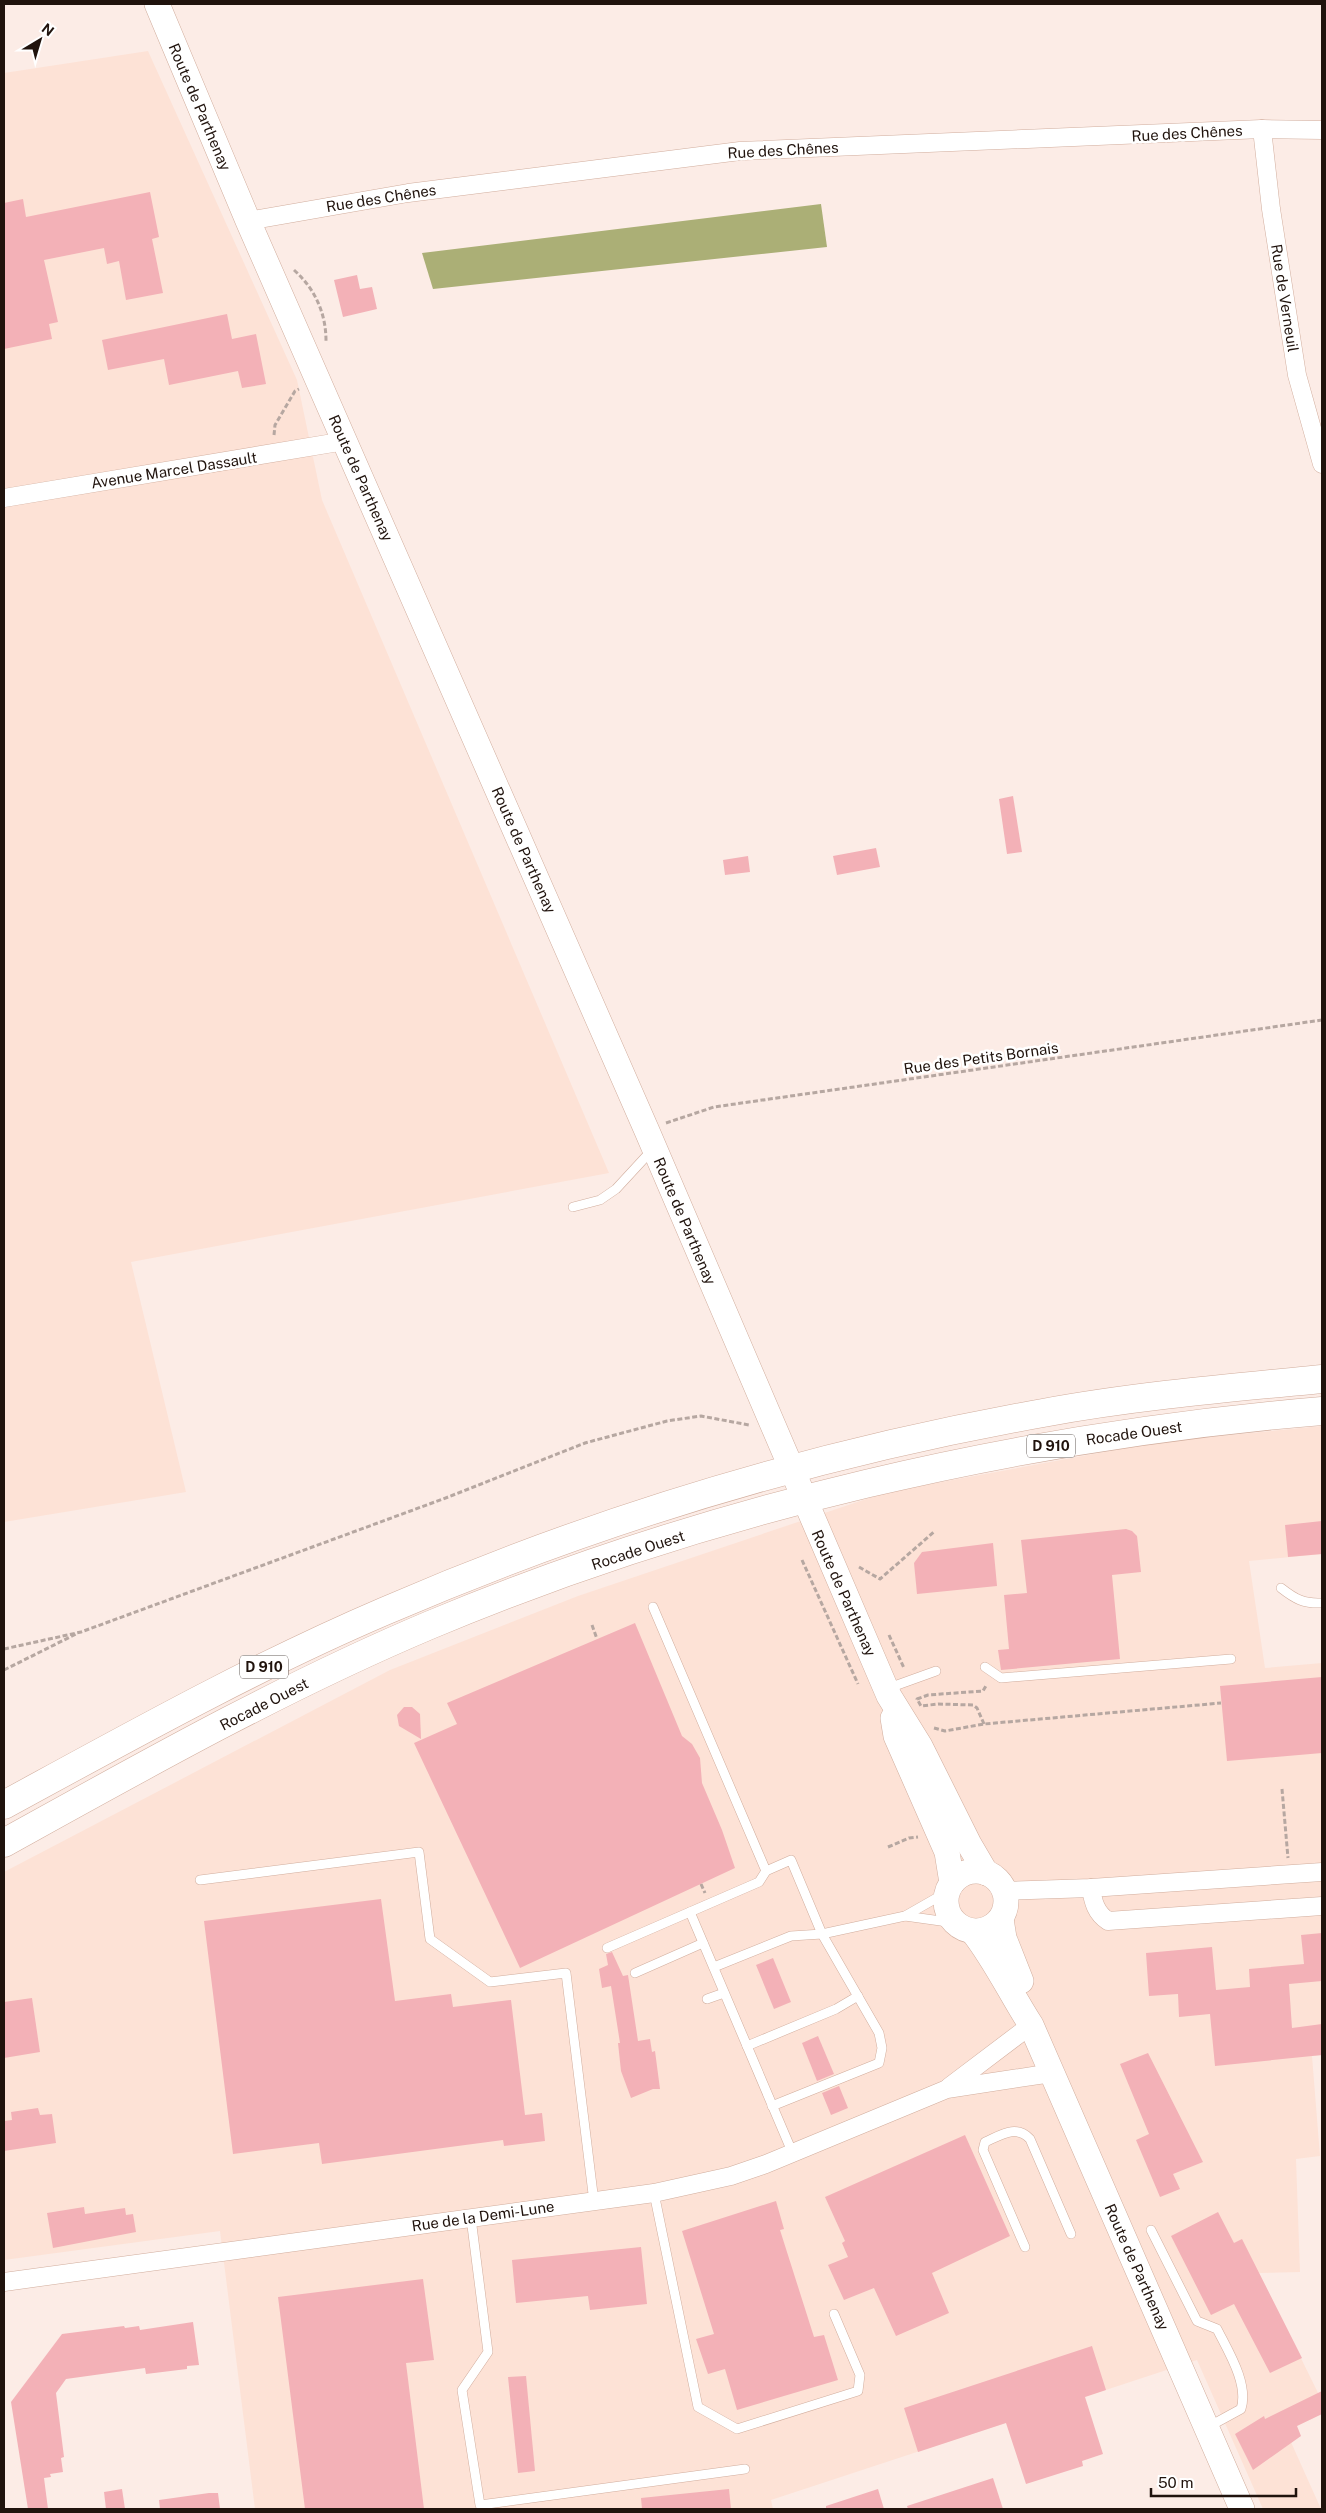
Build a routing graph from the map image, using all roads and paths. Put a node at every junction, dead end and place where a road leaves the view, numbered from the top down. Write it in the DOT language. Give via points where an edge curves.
graph roads {
  1 [pos="157,4"];
  2 [pos="1262,129"];
  3 [pos="1322,130"];
  4 [pos="248,221"];
  5 [pos="345,441"];
  6 [pos="1322,464"];
  7 [pos="4,498"];
  8 [pos="1322,1020"];
  9 [pos="650,1139"];
  10 [pos="574,1207"];
  11 [pos="1322,1379"];
  12 [pos="1322,1411"];
  13 [pos="775,1434"];
  14 [pos="790,1470"];
  15 [pos="803,1500"];
  16 [pos="935,1531"];
  17 [pos="856,1559"];
  18 [pos="860,1568"];
  19 [pos="862,1576"];
  20 [pos="1281,1588"];
  21 [pos="1322,1603"];
  22 [pos="654,1607"];
  23 [pos="592,1625"];
  24 [pos="886,1628"];
  25 [pos="81,1632"];
  26 [pos="598,1639"];
  27 [pos="4,1649"];
  28 [pos="1231,1659"];
  29 [pos="985,1667"];
  30 [pos="4,1670"];
  31 [pos="936,1671"];
  32 [pos="994,1673"];
  33 [pos="910,1680"];
  34 [pos="888,1692"];
  35 [pos="918,1699"];
  36 [pos="1221,1703"];
  37 [pos="920,1706"];
  38 [pos="924,1713"];
  39 [pos="984,1724"];
  40 [pos="929,1727"];
  41 [pos="1282,1790"];
  42 [pos="4,1806"];
  43 [pos="922,1836"];
  44 [pos="4,1843"];
  45 [pos="888,1847"];
  46 [pos="766,1871"];
  47 [pos="1322,1872"];
  48 [pos="986,1873"];
  49 [pos="1289,1875"];
  50 [pos="200,1880"];
  51 [pos="950,1887"];
  52 [pos="1091,1888"];
  53 [pos="1004,1891"];
  54 [pos="1322,1906"];
  55 [pos="690,1912"];
  56 [pos="905,1916"];
  57 [pos="1001,1919"];
  58 [pos="964,1928"];
  59 [pos="822,1934"];
  60 [pos="703,1943"];
  61 [pos="607,1948"];
  62 [pos="714,1968"];
  63 [pos="635,1973"];
  64 [pos="724,1992"];
  65 [pos="858,1996"];
  66 [pos="708,1999"];
  67 [pos="1031,2025"];
  68 [pos="747,2046"];
  69 [pos="1052,2073"];
  70 [pos="947,2089"];
  71 [pos="772,2106"];
  72 [pos="793,2154"];
  73 [pos="654,2193"];
  74 [pos="594,2202"];
  75 [pos="471,2218"];
  76 [pos="1152,2230"];
  77 [pos="1072,2234"];
  78 [pos="1025,2247"];
  79 [pos="4,2282"];
  80 [pos="834,2314"];
  81 [pos="1208,2427"];
  82 [pos="745,2469"];
  83 [pos="1242,2509"];
  1 -- 4 [label="main road, Route de Parthenay"];
  2 -- 3 [label="street, Rue des Chênes"];
  2 -- 4 [label="street, Rue des Chênes" via="740,151 408,193"];
  2 -- 6 [label="street, Rue de Verneuil" via="1297,376"];
  4 -- 5 [label="main road, Route de Parthenay"];
  5 -- 7 [label="street, Avenue Marcel Dassault"];
  5 -- 9 [label="main road, Route de Parthenay"];
  8 -- 9 [label="path, Rue des Petits Bornais" via="714,1107 682,1116"];
  9 -- 10 [label="lane" via="616,1189 600,1200"];
  9 -- 13 [label="main road, Route de Parthenay"];
  11 -- 14 [label="main road, D 910" via="1208,1390 1046,1412 937,1434"];
  12 -- 15 [label="main road, Rocade Ouest / D 910" via="1105,1436 937,1469"];
  13 -- 14 [label="main road, Route de Parthenay"];
  13 -- 25 [label="path" via="739,1421 701,1416 585,1443 443,1499"];
  14 -- 15 [label="main road, Route de Parthenay"];
  14 -- 42 [label="main road, D 910" via="591,1532 505,1562 382,1612 227,1684"];
  15 -- 34 [label="main road, Route de Parthenay"];
  15 -- 44 [label="main road, Rocade Ouest / D 910" via="676,1536 544,1581 433,1624 234,1719"];
  16 -- 18 [label="path" via="880,1578"];
  17 -- 18 [label="path"];
  18 -- 19 [label="path"];
  20 -- 21 [label="lane" via="1296,1600"];
  22 -- 46 [label="lane"];
  23 -- 26 [label="path"];
  24 -- 33 [label="path"];
  25 -- 27 [label="path"];
  25 -- 30 [label="path"];
  28 -- 32 [label="lane" via="1001,1678"];
  29 -- 32 [label="lane"];
  31 -- 33 [label="lane"];
  32 -- 35 [label="path" via="983,1691 928,1695"];
  33 -- 34 [label="lane"];
  33 -- 35 [label="path"];
  34 -- 48 [label="main road, Route de Parthenay"];
  34 -- 51 [label="main road, Route de Parthenay" via="896,1736 947,1852"];
  35 -- 37 [label="path"];
  36 -- 39 [label="path"];
  37 -- 38 [label="path"];
  37 -- 39 [label="path" via="973,1706"];
  39 -- 40 [label="path" via="945,1731"];
  41 -- 49 [label="path"];
  43 -- 45 [label="path"];
  46 -- 55 [label="lane" via="759,1882"];
  46 -- 59 [label="lane" via="791,1860"];
  47 -- 49 [label="street"];
  48 -- 51 [label="main road" via="968,1872"];
  48 -- 53 [label="main road" via="997,1880"];
  49 -- 52 [label="street"];
  50 -- 74 [label="lane" via="418,1852 430,1939 490,1982 566,1973"];
  51 -- 56 [label="lane"];
  51 -- 58 [label="main road" via="946,1906"];
  52 -- 53 [label="street"];
  52 -- 54 [label="street" via="1092,1900 1100,1916 1108,1921"];
  53 -- 57 [label="main road" via="1006,1902"];
  55 -- 60 [label="lane"];
  55 -- 61 [label="lane"];
  56 -- 58 [label="lane"];
  56 -- 59 [label="lane"];
  57 -- 58 [label="main road" via="987,1930"];
  57 -- 67 [label="main road, Route de Parthenay"];
  58 -- 67 [label="main road, Route de Parthenay" via="994,1960"];
  59 -- 62 [label="lane" via="791,1936"];
  59 -- 65 [label="lane"];
  60 -- 62 [label="lane"];
  60 -- 63 [label="lane"];
  62 -- 64 [label="lane"];
  64 -- 66 [label="lane"];
  64 -- 68 [label="lane"];
  65 -- 68 [label="lane" via="836,2009"];
  65 -- 71 [label="lane" via="879,2033 882,2048 879,2063"];
  67 -- 69 [label="main road, Route de Parthenay"];
  67 -- 70 [label="street, Rue de la Demi-Lune"];
  68 -- 71 [label="lane"];
  69 -- 70 [label="street, Rue de la Demi-Lune"];
  69 -- 81 [label="main road, Route de Parthenay"];
  70 -- 72 [label="street, Rue de la Demi-Lune"];
  71 -- 72 [label="lane"];
  72 -- 73 [label="street, Rue de la Demi-Lune" via="731,2176"];
  73 -- 74 [label="street, Rue de la Demi-Lune"];
  73 -- 80 [label="lane" via="698,2407 737,2429 858,2392 860,2375"];
  74 -- 75 [label="street, Rue de la Demi-Lune"];
  75 -- 79 [label="street, Rue de la Demi-Lune"];
  75 -- 82 [label="lane" via="488,2352 462,2390 480,2506"];
  76 -- 81 [label="lane" via="1197,2321 1217,2329 1236,2368 1244,2398 1241,2409"];
  77 -- 78 [label="lane" via="1030,2139 1024,2132 1013,2130 985,2142 983,2150"];
  81 -- 83 [label="main road, Route de Parthenay"];
}
